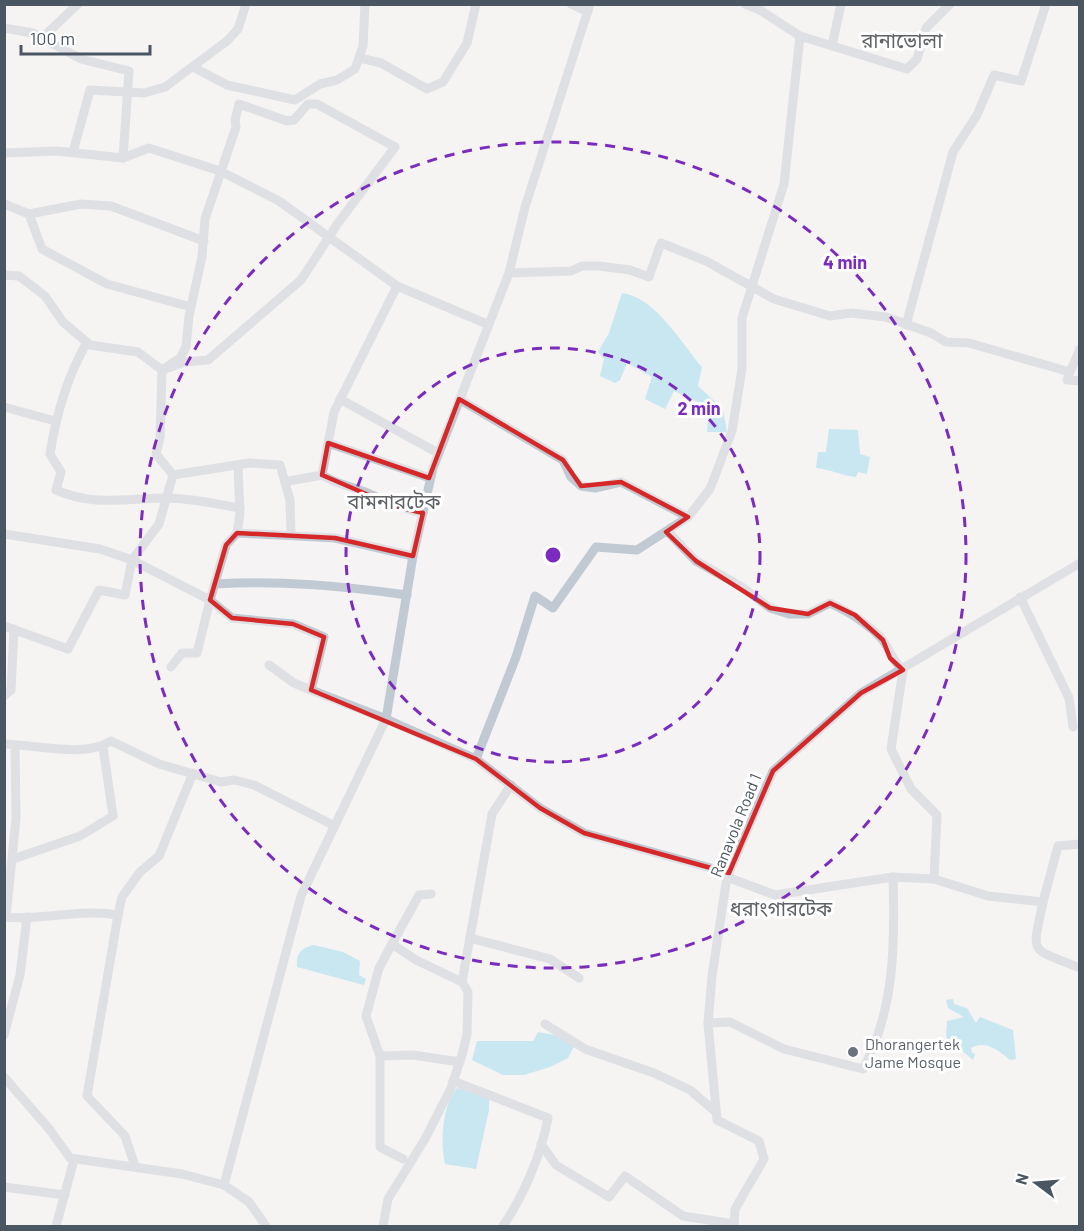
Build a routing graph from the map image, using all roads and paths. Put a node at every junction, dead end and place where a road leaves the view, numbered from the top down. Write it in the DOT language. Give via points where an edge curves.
graph roads {
  1 [pos="246,4"];
  2 [pos="365,4"];
  3 [pos="476,4"];
  4 [pos="571,4"];
  5 [pos="745,4"];
  6 [pos="841,4"];
  7 [pos="950,4"];
  8 [pos="1046,4"];
  9 [pos="76,5"];
  10 [pos="589,8"];
  11 [pos="4,28"];
  12 [pos="800,36"];
  13 [pos="42,38"];
  14 [pos="832,46"];
  15 [pos="360,58"];
  16 [pos="193,68"];
  17 [pos="127,92"];
  18 [pos="4,153"];
  19 [pos="73,153"];
  20 [pos="123,159"];
  21 [pos="220,171"];
  22 [pos="4,204"];
  23 [pos="29,214"];
  24 [pos="328,238"];
  25 [pos="204,241"];
  26 [pos="509,273"];
  27 [pos="4,275"];
  28 [pos="751,285"];
  29 [pos="397,286"];
  30 [pos="191,307"];
  31 [pos="487,324"];
  32 [pos="906,325"];
  33 [pos="87,342"];
  34 [pos="1080,349"];
  35 [pos="162,370"];
  36 [pos="1070,372"];
  37 [pos="1080,381"];
  38 [pos="340,399"];
  39 [pos="459,399"];
  40 [pos="4,407"];
  41 [pos="55,421"];
  42 [pos="328,443"];
  43 [pos="438,453"];
  44 [pos="238,466"];
  45 [pos="173,475"];
  46 [pos="322,475"];
  47 [pos="430,478"];
  48 [pos="289,481"];
  49 [pos="166,498"];
  50 [pos="240,508"];
  51 [pos="423,513"];
  52 [pos="688,517"];
  53 [pos="667,531"];
  54 [pos="237,533"];
  55 [pos="4,534"];
  56 [pos="291,534"];
  57 [pos="413,556"];
  58 [pos="132,560"];
  59 [pos="1080,563"];
  60 [pos="215,584"];
  61 [pos="407,595"];
  62 [pos="1020,597"];
  63 [pos="210,600"];
  64 [pos="9,627"];
  65 [pos="269,665"];
  66 [pos="171,667"];
  67 [pos="903,669"];
  68 [pos="311,690"];
  69 [pos="4,696"];
  70 [pos="386,719"];
  71 [pos="1073,727"];
  72 [pos="4,744"];
  73 [pos="15,744"];
  74 [pos="103,747"];
  75 [pos="476,759"];
  76 [pos="193,773"];
  77 [pos="511,785"];
  78 [pos="333,825"];
  79 [pos="1080,844"];
  80 [pos="16,858"];
  81 [pos="728,875"];
  82 [pos="893,877"];
  83 [pos="933,879"];
  84 [pos="431,894"];
  85 [pos="1043,902"];
  86 [pos="118,915"];
  87 [pos="5,917"];
  88 [pos="27,917"];
  89 [pos="470,938"];
  90 [pos="392,944"];
  91 [pos="1080,968"];
  92 [pos="579,978"];
  93 [pos="462,982"];
  94 [pos="708,1023"];
  95 [pos="545,1024"];
  96 [pos="4,1035"];
  97 [pos="380,1056"];
  98 [pos="460,1062"];
  99 [pos="4,1077"];
  100 [pos="453,1081"];
  101 [pos="716,1112"];
  102 [pos="541,1144"];
  103 [pos="403,1158"];
  104 [pos="74,1160"];
  105 [pos="135,1166"];
  106 [pos="224,1185"];
  107 [pos="4,1187"];
  108 [pos="64,1195"];
  109 [pos="734,1225"];
  110 [pos="56,1227"];
  111 [pos="266,1227"];
  112 [pos="383,1227"];
  113 [pos="503,1227"];
  1 -- 16 [label="street" via="238,29"];
  2 -- 15 [label="street"];
  3 -- 15 [label="street" via="467,43 443,82 427,88 381,63"];
  4 -- 10 [label="street"];
  5 -- 12 [label="street"];
  6 -- 14 [label="street"];
  7 -- 14 [label="street" via="926,28 917,59 907,69"];
  8 -- 32 [label="street" via="1021,81 994,75 977,115 953,152"];
  9 -- 13 [label="street"];
  10 -- 26 [label="street" via="525,207"];
  11 -- 13 [label="street"];
  12 -- 14 [label="street"];
  12 -- 28 [label="street" via="784,184"];
  13 -- 17 [label="street" via="81,59 129,71"];
  15 -- 16 [label="street" via="355,69 295,100 227,85"];
  16 -- 17 [label="street" via="153,92"];
  17 -- 19 [label="street" via="90,90"];
  17 -- 20 [label="street"];
  18 -- 19 [label="street"];
  19 -- 20 [label="street"];
  20 -- 21 [label="street" via="149,147"];
  21 -- 24 [label="street" via="279,201"];
  21 -- 24 [label="street" via="241,104 287,121 294,120 308,104 317,104 395,147"];
  21 -- 25 [label="street" via="205,219"];
  22 -- 23 [label="street"];
  23 -- 25 [label="street" via="81,204 111,206"];
  23 -- 30 [label="street" via="42,249 106,284"];
  24 -- 29 [label="street"];
  24 -- 35 [label="street" via="301,280 208,360 184,362"];
  25 -- 30 [label="street"];
  26 -- 28 [label="street" via="572,272 582,266 599,266 649,277 661,243"];
  26 -- 31 [label="street"];
  27 -- 33 [label="street" via="20,276 45,296 63,322"];
  28 -- 32 [label="street" via="774,299 830,316 851,313 886,317"];
  28 -- 52 [label="street" via="742,318 742,369 732,431 710,489"];
  29 -- 31 [label="street"];
  29 -- 38 [label="street"];
  30 -- 35 [label="street" via="186,347 180,358"];
  31 -- 39 [label="street"];
  32 -- 36 [label="street" via="946,342 969,343"];
  33 -- 35 [label="street" via="138,352"];
  33 -- 41 [label="street" via="74,365"];
  34 -- 36 [label="street"];
  35 -- 45 [label="street" via="156,454"];
  36 -- 37 [label="street" via="1067,380"];
  38 -- 42 [label="street"];
  38 -- 43 [label="street"];
  39 -- 43 [label="street"];
  39 -- 52 [label="street" via="563,460 581,486 595,488 621,482"];
  40 -- 41 [label="street"];
  41 -- 49 [label="street" via="50,454 61,472 56,490 106,502"];
  42 -- 46 [label="street"];
  42 -- 47 [label="street"];
  43 -- 47 [label="street"];
  44 -- 45 [label="street"];
  44 -- 50 [label="street"];
  44 -- 56 [label="street" via="280,465 290,500"];
  45 -- 49 [label="street"];
  46 -- 48 [label="street"];
  46 -- 51 [label="street" via="394,506"];
  47 -- 51 [label="street"];
  49 -- 50 [label="street"];
  49 -- 58 [label="street" via="159,524"];
  50 -- 54 [label="street"];
  51 -- 57 [label="street"];
  52 -- 53 [label="street"];
  53 -- 67 [label="street" via="696,561 770,608 808,614 830,603 855,615 883,640 890,658"];
  53 -- 75 [label="street" via="637,550 596,547 553,608 535,596"];
  54 -- 56 [label="street"];
  54 -- 60 [label="street" via="226,545"];
  55 -- 58 [label="street" via="100,549"];
  56 -- 57 [label="street" via="335,538"];
  57 -- 61 [label="street"];
  58 -- 63 [label="street"];
  58 -- 64 [label="street" via="125,596 99,590 68,649"];
  59 -- 62 [label="street, Ranavola Road 1"];
  60 -- 61 [label="street" via="264,581"];
  60 -- 63 [label="street"];
  61 -- 70 [label="street"];
  62 -- 67 [label="street, Ranavola Road 1"];
  62 -- 71 [label="street" via="1069,698"];
  63 -- 66 [label="street" via="197,653 182,653"];
  63 -- 68 [label="street" via="232,618 293,624 324,637"];
  64 -- 69 [label="street" via="10,690"];
  65 -- 68 [label="street"];
  67 -- 81 [label="street, Ranavola Road 1" via="861,693 773,771"];
  67 -- 83 [label="street" via="891,749 911,789 937,815"];
  68 -- 70 [label="street"];
  70 -- 75 [label="street"];
  70 -- 78 [label="street"];
  72 -- 73 [label="street"];
  73 -- 74 [label="street" via="76,750"];
  73 -- 87 [label="street" via="16,818"];
  74 -- 76 [label="street" via="111,741 159,764"];
  74 -- 80 [label="street" via="113,816 80,836"];
  75 -- 77 [label="street"];
  76 -- 78 [label="street" via="221,782 234,780 254,785"];
  76 -- 86 [label="street" via="159,856 140,872 122,897"];
  77 -- 81 [label="street" via="540,808 584,833"];
  77 -- 89 [label="street" via="492,814"];
  78 -- 106 [label="street" via="301,896"];
  79 -- 85 [label="street" via="1058,846"];
  81 -- 82 [label="street" via="775,895"];
  81 -- 94 [label="street, Ranavola Road 1"];
  82 -- 83 [label="street"];
  82 -- 94 [label="street" via="892,971 885,1013 874,1049 862,1070 784,1049 730,1022"];
  83 -- 85 [label="street" via="988,896"];
  84 -- 90 [label="street" via="419,896"];
  85 -- 91 [label="street" via="1035,944 1039,951"];
  86 -- 88 [label="street" via="92,910"];
  86 -- 105 [label="street" via="87,1096 125,1136"];
  87 -- 88 [label="street"];
  88 -- 96 [label="street" via="20,975"];
  89 -- 92 [label="street" via="550,959"];
  89 -- 93 [label="street"];
  90 -- 93 [label="street"];
  90 -- 97 [label="street" via="380,968 366,1016"];
  93 -- 98 [label="street" via="468,992 467,1034"];
  94 -- 101 [label="street, Ranavola Road 1"];
  95 -- 101 [label="street" via="585,1049 690,1090"];
  97 -- 98 [label="street" via="412,1055"];
  97 -- 103 [label="street" via="380,1147"];
  98 -- 100 [label="street"];
  99 -- 104 [label="street"];
  100 -- 102 [label="street" via="548,1118"];
  100 -- 112 [label="street" via="425,1139 388,1199"];
  101 -- 109 [label="street" via="717,1120 759,1141 764,1159 735,1209"];
  102 -- 109 [label="street" via="556,1165 609,1197 625,1176 683,1216"];
  102 -- 113 [label="street" via="518,1203"];
  104 -- 105 [label="street"];
  104 -- 108 [label="street"];
  105 -- 106 [label="street"];
  106 -- 111 [label="street" via="249,1202"];
  107 -- 108 [label="street"];
  108 -- 110 [label="street"];
}
